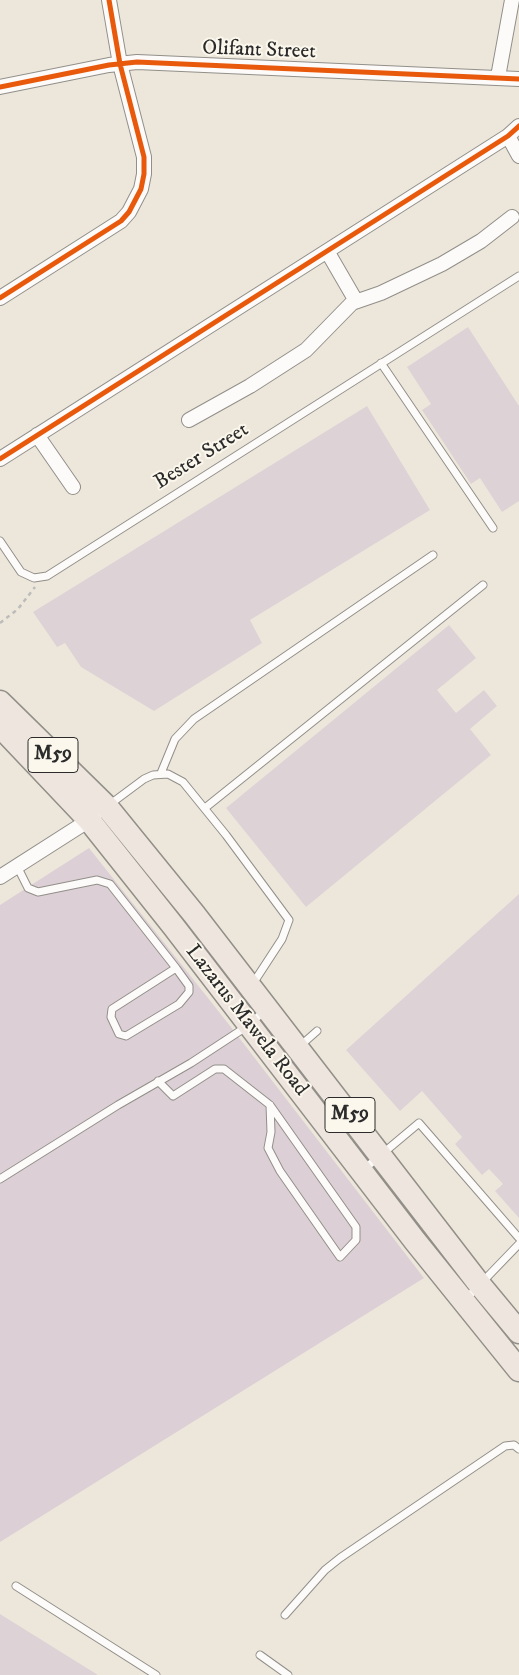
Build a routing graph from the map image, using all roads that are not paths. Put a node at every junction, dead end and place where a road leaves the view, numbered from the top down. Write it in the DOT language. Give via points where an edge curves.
graph roads {
  1 [pos="109,0"];
  2 [pos="512,0"];
  3 [pos="514,19"];
  4 [pos="120,64"];
  5 [pos="498,77"];
  6 [pos="519,80"];
  7 [pos="0,87"];
  8 [pos="514,131"];
  9 [pos="519,156"];
  10 [pos="512,217"];
  11 [pos="327,251"];
  12 [pos="519,276"];
  13 [pos="0,298"];
  14 [pos="356,301"];
  15 [pos="381,363"];
  16 [pos="189,420"];
  17 [pos="37,435"];
  18 [pos="0,459"];
  19 [pos="73,487"];
  20 [pos="494,528"];
  21 [pos="0,541"];
  22 [pos="433,555"];
  23 [pos="483,584"];
  24 [pos="0,702"];
  25 [pos="0,726"];
  26 [pos="161,773"];
  27 [pos="205,808"];
  28 [pos="98,814"];
  29 [pos="17,866"];
  30 [pos="0,877"];
  31 [pos="176,968"];
  32 [pos="241,995"];
  33 [pos="267,1008"];
  34 [pos="248,1025"];
  35 [pos="317,1031"];
  36 [pos="298,1048"];
  37 [pos="158,1081"];
  38 [pos="270,1106"];
  39 [pos="381,1156"];
  40 [pos="361,1172"];
  41 [pos="0,1179"];
  42 [pos="519,1238"];
  43 [pos="519,1244"];
  44 [pos="480,1286"];
  45 [pos="463,1302"];
  46 [pos="519,1332"];
  47 [pos="519,1370"];
  48 [pos="519,1449"];
  49 [pos="16,1586"];
  50 [pos="285,1615"];
  51 [pos="260,1655"];
  52 [pos="156,1675"];
  53 [pos="288,1675"];
  1 -- 4 [label="street"];
  2 -- 3 [label="street"];
  3 -- 5 [label="street"];
  4 -- 5 [label="street, Olifant Street"];
  4 -- 7 [label="street, Olifant Street"];
  4 -- 13 [label="street" via="144,157 144,174 135,202 121,221"];
  5 -- 6 [label="street, Olifant Street"];
  8 -- 9 [label="street"];
  8 -- 11 [label="street"];
  10 -- 14 [label="street" via="481,241 442,264 381,293"];
  11 -- 14 [label="street"];
  11 -- 17 [label="street"];
  12 -- 15 [label="lane, Bester Street"];
  14 -- 16 [label="street" via="306,350"];
  15 -- 20 [label="lane"];
  15 -- 21 [label="lane, Bester Street" via="41,578 21,572"];
  17 -- 18 [label="street"];
  17 -- 19 [label="street"];
  22 -- 26 [label="lane" via="194,719 175,739"];
  23 -- 27 [label="lane"];
  24 -- 28 [label="main road, Lazarus Mawela Road / M59"];
  25 -- 28 [label="main road, Lazarus Mawela Road / M59"];
  26 -- 27 [label="lane" via="175,776 183,782"];
  26 -- 28 [label="lane" via="144,779"];
  27 -- 32 [label="lane" via="289,920 282,939"];
  28 -- 29 [label="street"];
  28 -- 32 [label="main road, Lazarus Mawela Road / M59"];
  29 -- 30 [label="street"];
  29 -- 31 [label="lane" via="28,888 38,892 97,880 110,884"];
  31 -- 31 [label="lane" via="189,992 180,1004 126,1036 119,1034 111,1017 112,1009"];
  32 -- 33 [label="main road, Lazarus Mawela Road / M59"];
  32 -- 34 [label="main road, Lazarus Mawela Road / M59"];
  33 -- 34 [label="lane"];
  33 -- 36 [label="main road, Lazarus Mawela Road / M59"];
  34 -- 37 [label="lane"];
  34 -- 40 [label="main road, Lazarus Mawela Road / M59"];
  35 -- 36 [label="lane"];
  36 -- 39 [label="main road, Lazarus Mawela Road / M59"];
  37 -- 38 [label="lane" via="173,1096 216,1069 224,1069"];
  37 -- 41 [label="lane"];
  38 -- 38 [label="lane" via="356,1227 356,1240 340,1257 280,1171 268,1148"];
  39 -- 40 [label="lane"];
  39 -- 42 [label="lane" via="419,1123"];
  39 -- 44 [label="main road, Lazarus Mawela Road / M59"];
  40 -- 45 [label="main road, Lazarus Mawela Road / M59"];
  43 -- 44 [label="lane"];
  44 -- 45 [label="lane"];
  44 -- 46 [label="main road, Lazarus Mawela Road / M59"];
  45 -- 47 [label="main road, Lazarus Mawela Road / M59"];
  48 -- 50 [label="lane" via="514,1445 505,1446 340,1558"];
  49 -- 52 [label="lane"];
  51 -- 53 [label="lane"];
}
